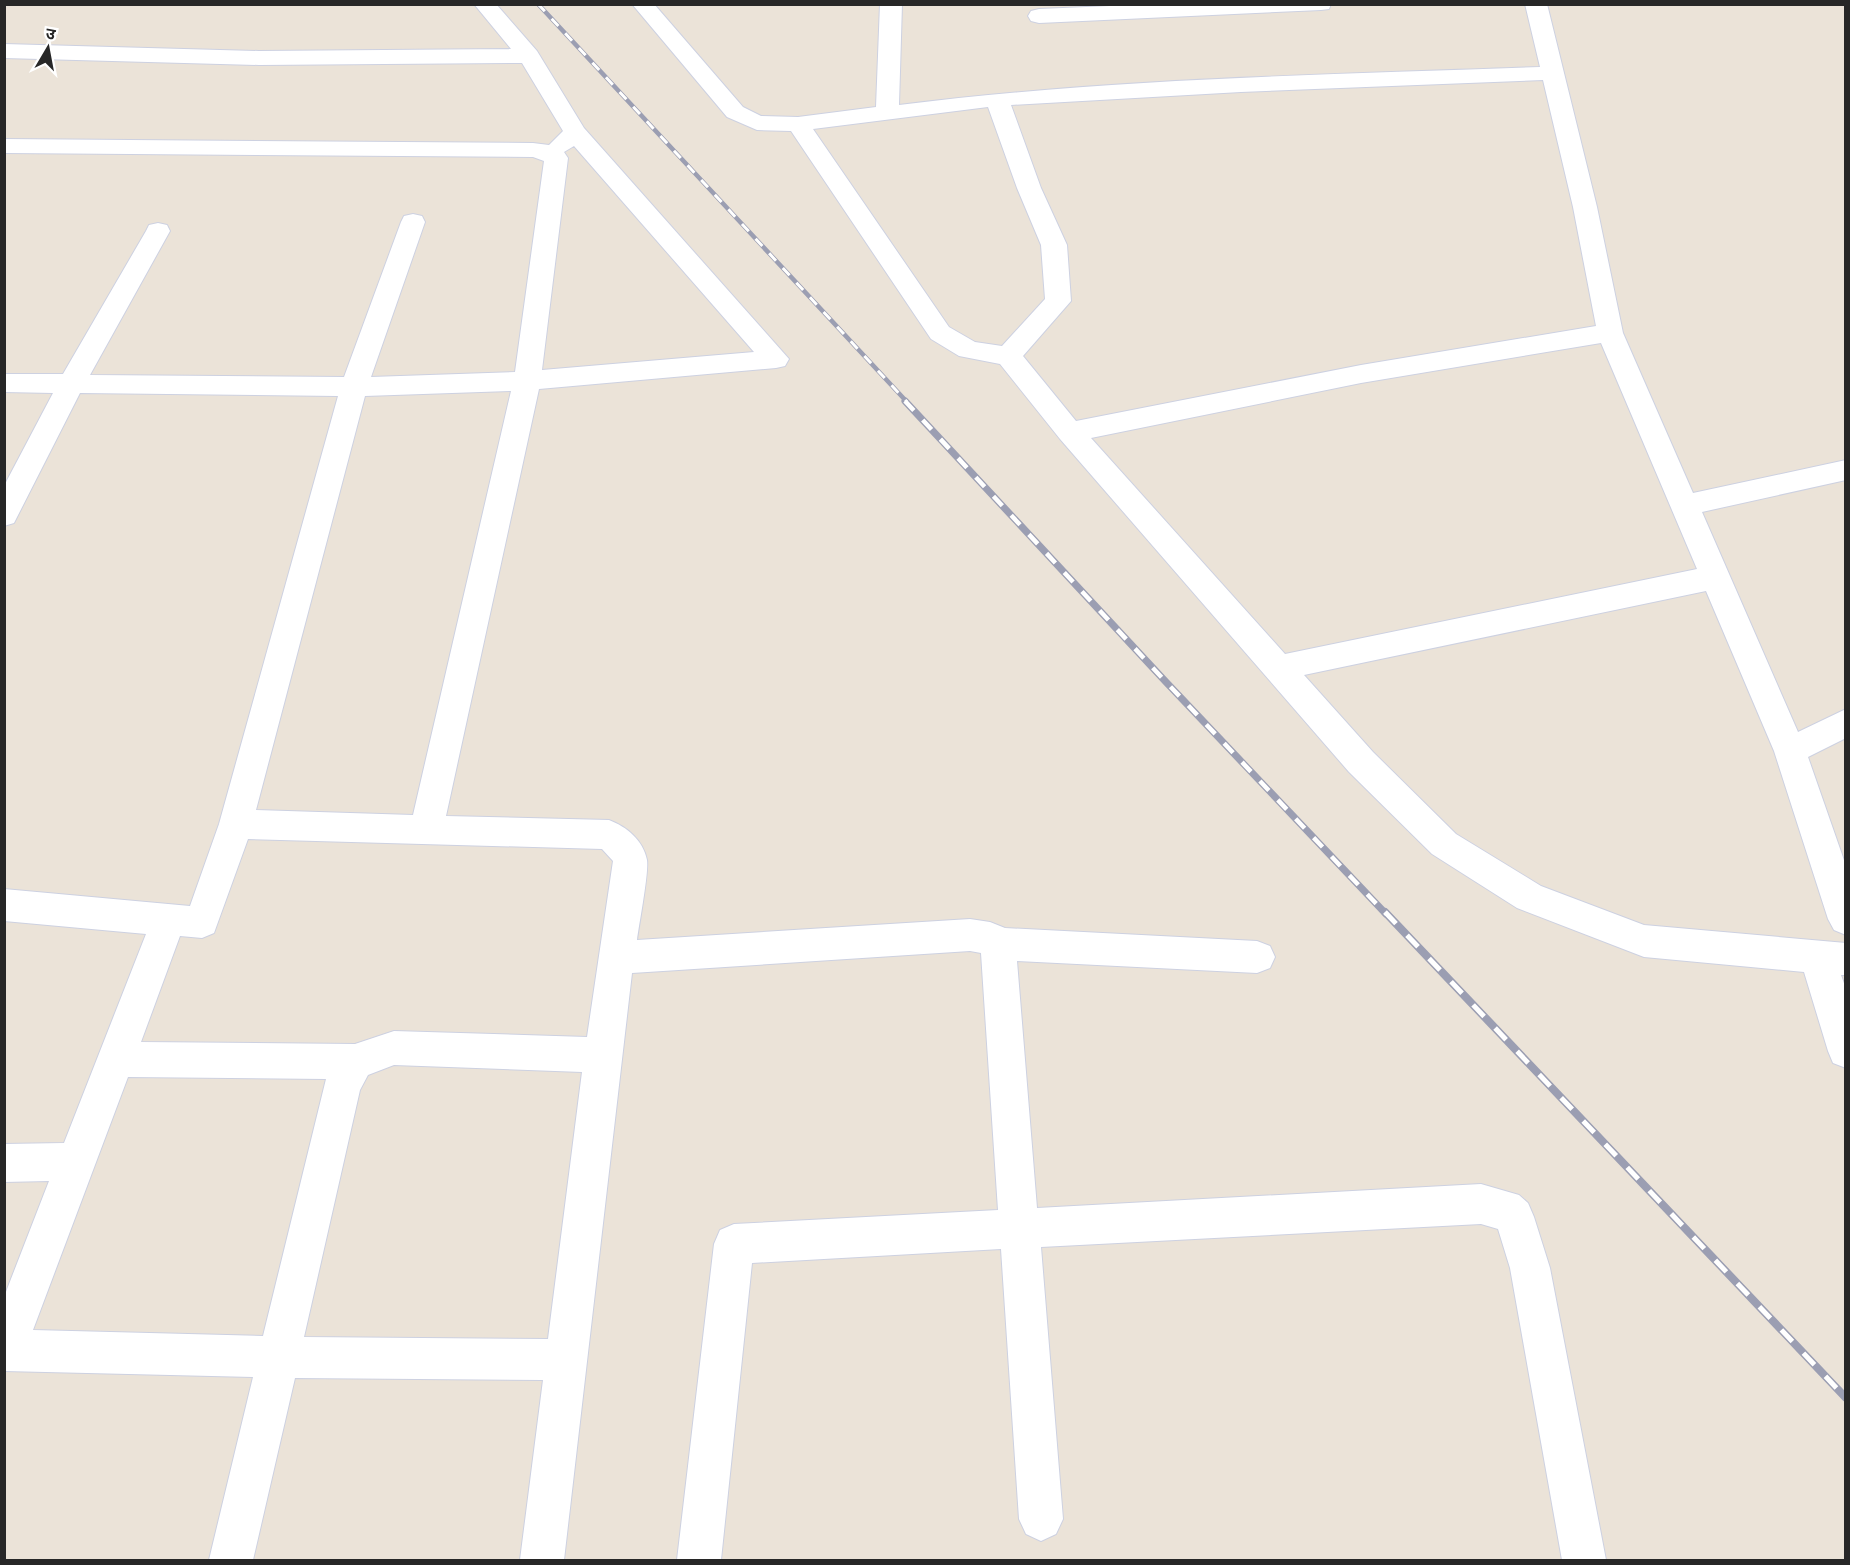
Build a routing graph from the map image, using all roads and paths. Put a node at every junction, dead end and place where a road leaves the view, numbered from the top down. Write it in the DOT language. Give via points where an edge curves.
graph roads {
  1 [pos="484,4"];
  2 [pos="642,4"];
  3 [pos="891,4"];
  4 [pos="1321,4"];
  5 [pos="1536,4"];
  6 [pos="1039,16"];
  7 [pos="4,51"];
  8 [pos="529,56"];
  9 [pos="1553,73"];
  10 [pos="999,99"];
  11 [pos="887,113"];
  12 [pos="798,124"];
  13 [pos="575,132"];
  14 [pos="4,146"];
  15 [pos="551,154"];
  16 [pos="413,222"];
  17 [pos="158,231"];
  18 [pos="1610,333"];
  19 [pos="1008,356"];
  20 [pos="527,381"];
  21 [pos="4,383"];
  22 [pos="70,386"];
  23 [pos="354,387"];
  24 [pos="1070,432"];
  25 [pos="1845,470"];
  26 [pos="1686,505"];
  27 [pos="4,515"];
  28 [pos="1716,577"];
  29 [pos="1278,668"];
  30 [pos="1845,722"];
  31 [pos="1790,751"];
  32 [pos="236,824"];
  33 [pos="426,829"];
  34 [pos="5,906"];
  35 [pos="1845,919"];
  36 [pos="169,920"];
  37 [pos="998,944"];
  38 [pos="1257,957"];
  39 [pos="617,958"];
  40 [pos="1832,958"];
  41 [pos="1845,1051"];
  42 [pos="603,1055"];
  43 [pos="115,1059"];
  44 [pos="355,1062"];
  45 [pos="75,1162"];
  46 [pos="4,1163"];
  47 [pos="1018,1229"];
  48 [pos="5,1351"];
  49 [pos="279,1357"];
  50 [pos="566,1360"];
  51 [pos="1041,1519"];
  52 [pos="231,1560"];
  53 [pos="542,1560"];
  54 [pos="699,1560"];
  55 [pos="1584,1560"];
  1 -- 8 [label="street"];
  2 -- 12 [label="street" via="735,112 757,123"];
  3 -- 11 [label="street"];
  4 -- 6 [label="street"];
  5 -- 9 [label="street"];
  7 -- 8 [label="street" via="259,58"];
  8 -- 13 [label="street"];
  9 -- 10 [label="street"];
  9 -- 18 [label="street"];
  10 -- 11 [label="street"];
  10 -- 19 [label="street" via="1029,188 1054,245 1058,301"];
  11 -- 12 [label="street"];
  12 -- 19 [label="street" via="940,333 968,350"];
  13 -- 15 [label="street"];
  13 -- 20 [label="street" via="776,359"];
  14 -- 15 [label="street" via="533,150"];
  15 -- 20 [label="street" via="556,159"];
  16 -- 23 [label="street"];
  17 -- 22 [label="street"];
  18 -- 24 [label="street" via="1361,374"];
  18 -- 26 [label="street"];
  19 -- 24 [label="street"];
  20 -- 23 [label="street"];
  20 -- 33 [label="street"];
  21 -- 22 [label="street"];
  22 -- 23 [label="street"];
  22 -- 27 [label="street"];
  23 -- 32 [label="street"];
  24 -- 29 [label="street"];
  25 -- 26 [label="street"];
  26 -- 28 [label="street"];
  28 -- 29 [label="street"];
  28 -- 31 [label="street"];
  29 -- 40 [label="street" via="1361,762 1444,844 1529,897 1644,941"];
  30 -- 31 [label="street"];
  31 -- 35 [label="street"];
  32 -- 33 [label="street"];
  32 -- 36 [label="street" via="202,922"];
  33 -- 39 [label="street" via="609,835 625,849 630,861"];
  34 -- 36 [label="street"];
  36 -- 43 [label="street"];
  37 -- 38 [label="street"];
  37 -- 39 [label="street" via="990,938 970,935"];
  37 -- 47 [label="street"];
  39 -- 42 [label="street"];
  40 -- 41 [label="street"];
  42 -- 44 [label="street" via="394,1048"];
  42 -- 50 [label="street"];
  43 -- 44 [label="street"];
  43 -- 45 [label="street"];
  44 -- 49 [label="street" via="342,1086"];
  45 -- 46 [label="street"];
  45 -- 48 [label="street"];
  47 -- 51 [label="street"];
  47 -- 54 [label="street" via="734,1244"];
  47 -- 55 [label="street" via="1481,1204 1505,1209 1514,1217 1530,1268"];
  48 -- 49 [label="street"];
  49 -- 50 [label="street"];
  49 -- 52 [label="street"];
  50 -- 53 [label="street"];
}
